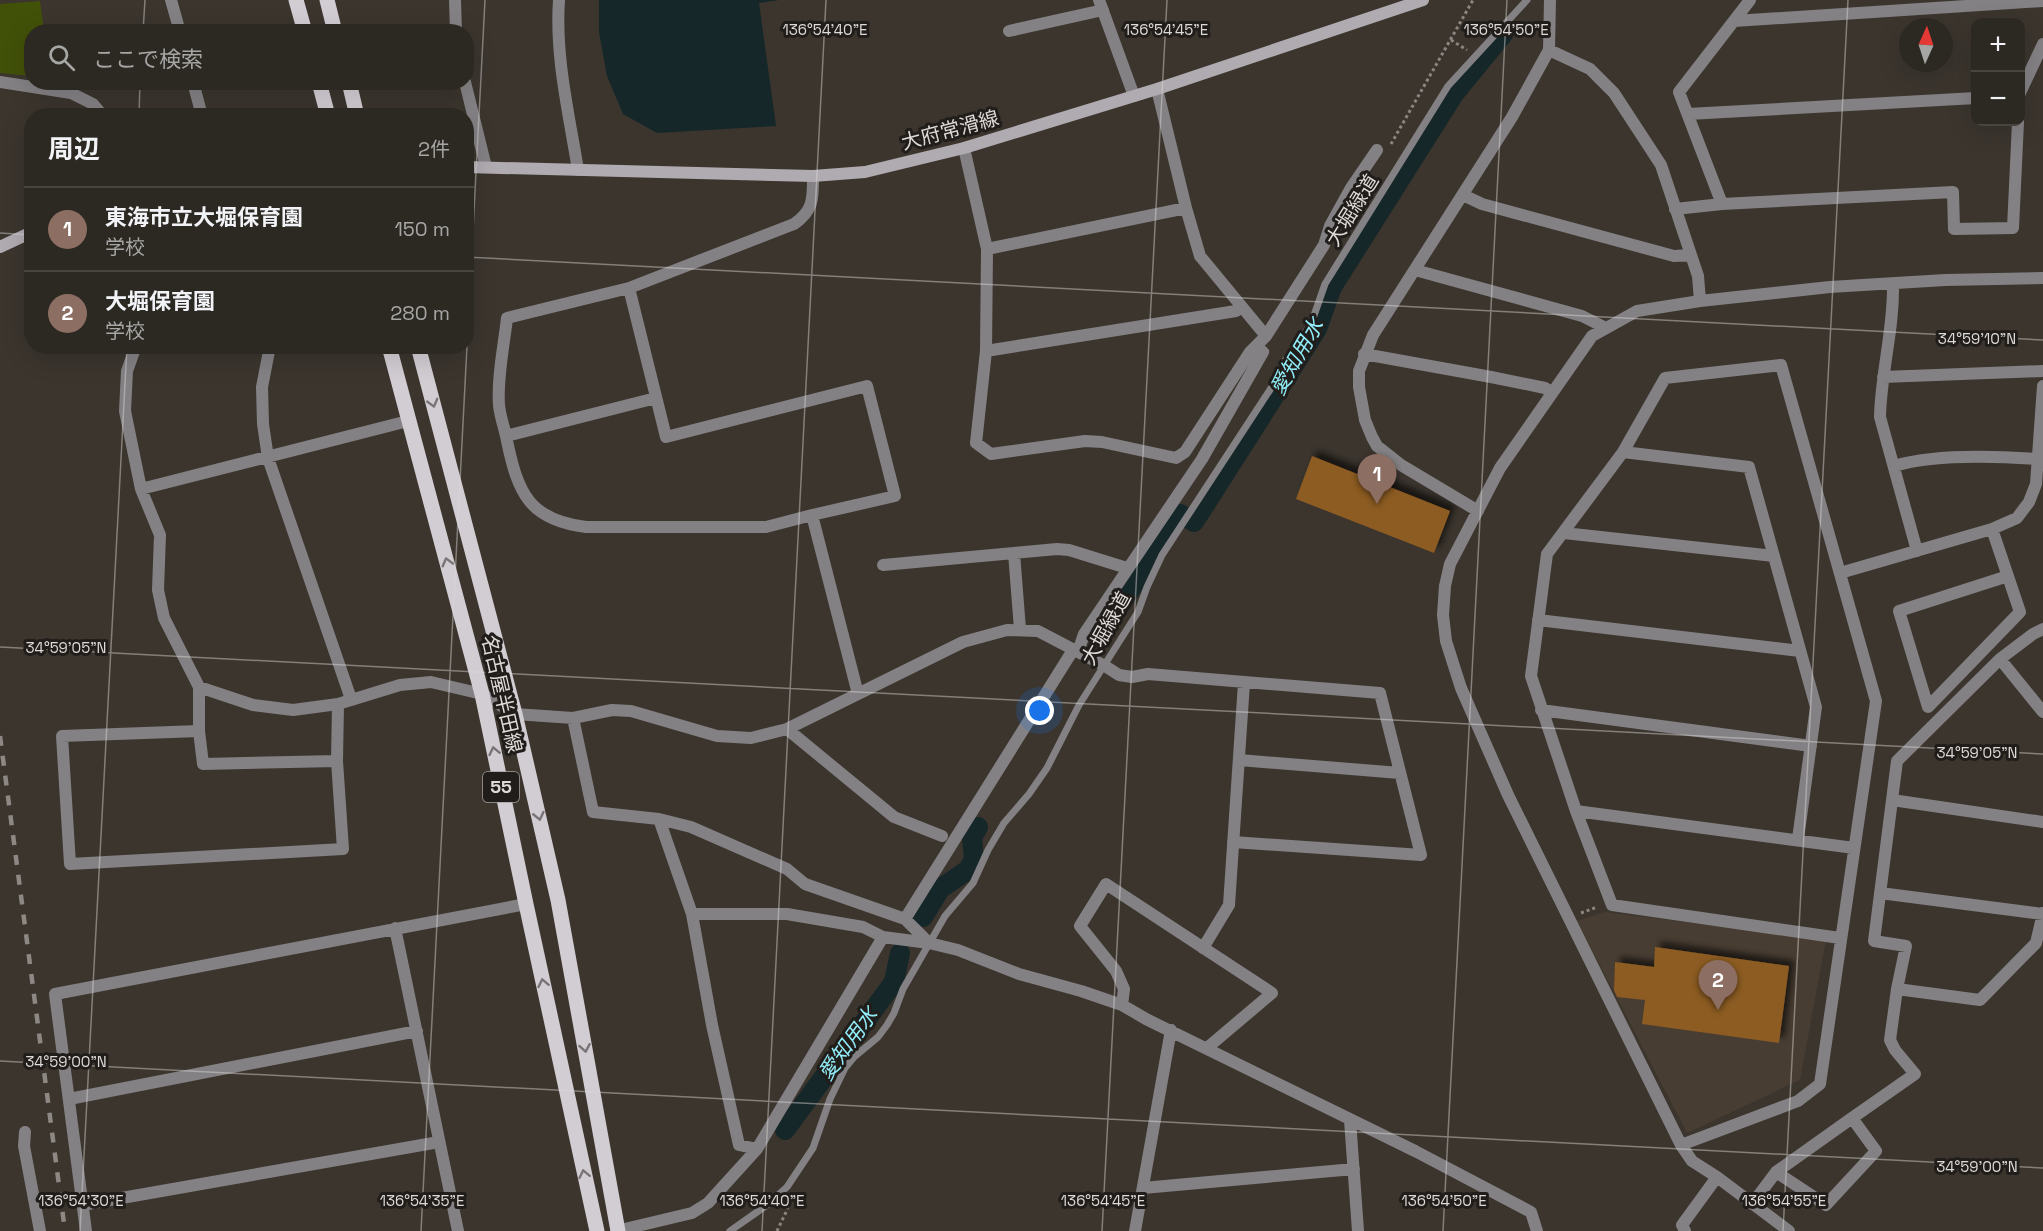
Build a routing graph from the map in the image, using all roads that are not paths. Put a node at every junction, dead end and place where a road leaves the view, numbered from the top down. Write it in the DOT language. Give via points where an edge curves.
graph roads {
  1 [pos="171,0"];
  2 [pos="296,0"];
  3 [pos="327,0"];
  4 [pos="455,0"];
  5 [pos="559,0"];
  6 [pos="1423,0"];
  7 [pos="1527,0"];
  8 [pos="1550,0"];
  9 [pos="1750,0"];
  10 [pos="2043,1"];
  11 [pos="1101,5"];
  12 [pos="1734,21"];
  13 [pos="178,24"];
  14 [pos="303,24"];
  15 [pos="333,24"];
  16 [pos="456,24"];
  17 [pos="1009,31"];
  18 [pos="2043,44"];
  19 [pos="1549,50"];
  20 [pos="0,82"];
  21 [pos="2025,82"];
  22 [pos="24,86"];
  23 [pos="1157,89"];
  24 [pos="52,90"];
  25 [pos="195,90"];
  26 [pos="321,90"];
  27 [pos="351,90"];
  28 [pos="467,90"];
  29 [pos="1134,96"];
  30 [pos="1971,98"];
  31 [pos="96,108"];
  32 [pos="200,108"];
  33 [pos="326,108"];
  34 [pos="355,108"];
  35 [pos="471,108"];
  36 [pos="1688,114"];
  37 [pos="474,118"];
  38 [pos="2018,126"];
  39 [pos="964,148"];
  40 [pos="1377,150"];
  41 [pos="474,167"];
  42 [pos="486,167"];
  43 [pos="578,170"];
  44 [pos="813,176"];
  45 [pos="1463,195"];
  46 [pos="1722,204"];
  47 [pos="1186,208"];
  48 [pos="1675,209"];
  49 [pos="24,235"];
  50 [pos="0,247"];
  51 [pos="987,249"];
  52 [pos="1691,255"];
  53 [pos="1415,270"];
  54 [pos="2043,278"];
  55 [pos="1893,284"];
  56 [pos="629,288"];
  57 [pos="1700,301"];
  58 [pos="1242,307"];
  59 [pos="1606,328"];
  60 [pos="1266,336"];
  61 [pos="1256,345"];
  62 [pos="986,351"];
  63 [pos="133,354"];
  64 [pos="268,354"];
  65 [pos="391,354"];
  66 [pos="420,354"];
  67 [pos="1364,354"];
  68 [pos="2043,371"];
  69 [pos="1883,377"];
  70 [pos="2043,386"];
  71 [pos="1552,393"];
  72 [pos="656,398"];
  73 [pos="408,421"];
  74 [pos="506,436"];
  75 [pos="1623,452"];
  76 [pos="268,458"];
  77 [pos="2038,459"];
  78 [pos="1894,466"];
  79 [pos="2039,483"];
  80 [pos="141,489"];
  81 [pos="1478,511"];
  82 [pos="812,515"];
  83 [pos="1992,529"];
  84 [pos="1564,533"];
  85 [pos="1917,551"];
  86 [pos="1014,553"];
  87 [pos="1774,556"];
  88 [pos="883,565"];
  89 [pos="1126,568"];
  90 [pos="1840,573"];
  91 [pos="2008,576"];
  92 [pos="1538,620"];
  93 [pos="1020,629"];
  94 [pos="2043,629"];
  95 [pos="1075,651"];
  96 [pos="1800,651"];
  97 [pos="2000,659"];
  98 [pos="1105,666"];
  99 [pos="1244,683"];
  100 [pos="199,687"];
  101 [pos="482,694"];
  102 [pos="858,694"];
  103 [pos="351,699"];
  104 [pos="338,704"];
  105 [pos="1541,710"];
  106 [pos="2043,712"];
  107 [pos="515,714"];
  108 [pos="573,718"];
  109 [pos="787,729"];
  110 [pos="199,731"];
  111 [pos="1811,746"];
  112 [pos="1239,760"];
  113 [pos="337,761"];
  114 [pos="1400,773"];
  115 [pos="1892,800"];
  116 [pos="1576,811"];
  117 [pos="659,819"];
  118 [pos="2043,822"];
  119 [pos="942,836"];
  120 [pos="1798,839"];
  121 [pos="1233,842"];
  122 [pos="1854,848"];
  123 [pos="1880,892"];
  124 [pos="525,904"];
  125 [pos="692,914"];
  126 [pos="2043,914"];
  127 [pos="905,919"];
  128 [pos="395,928"];
  129 [pos="883,937"];
  130 [pos="1840,938"];
  131 [pos="929,943"];
  132 [pos="1203,948"];
  133 [pos="1897,989"];
  134 [pos="1122,1005"];
  135 [pos="1171,1030"];
  136 [pos="417,1031"];
  137 [pos="1207,1048"];
  138 [pos="69,1099"];
  139 [pos="1852,1118"];
  140 [pos="1350,1120"];
  141 [pos="25,1132"];
  142 [pos="439,1142"];
  143 [pos="1680,1145"];
  144 [pos="757,1149"];
  145 [pos="1354,1170"];
  146 [pos="1776,1172"];
  147 [pos="1717,1177"];
  148 [pos="1143,1188"];
  149 [pos="1752,1204"];
  150 [pos="82,1205"];
  151 [pos="39,1231"];
  152 [pos="86,1231"];
  153 [pos="458,1231"];
  154 [pos="597,1231"];
  155 [pos="617,1231"];
  156 [pos="730,1231"];
  157 [pos="1135,1231"];
  158 [pos="1358,1231"];
  159 [pos="1537,1231"];
  160 [pos="1685,1231"];
  161 [pos="1789,1231"];
  1 -- 13 [label="street"];
  2 -- 14 [label="main road"];
  3 -- 15 [label="main road"];
  4 -- 16 [label="street"];
  5 -- 43 [label="street" via="557,25 562,71"];
  6 -- 23 [label="main road, 大府常滑線"];
  7 -- 98 [label="lane, 大堀緑道" via="1442,95 1325,284 1311,324 1165,550 1138,612"];
  8 -- 19 [label="street"];
  9 -- 12 [label="street"];
  10 -- 12 [label="street"];
  11 -- 17 [label="street"];
  11 -- 29 [label="street"];
  12 -- 36 [label="street" via="1678,92"];
  18 -- 21 [label="street"];
  19 -- 45 [label="street"];
  19 -- 48 [label="street" via="1590,69 1614,93 1661,165"];
  20 -- 22 [label="street"];
  23 -- 29 [label="main road, 大府常滑線"];
  23 -- 47 [label="street"];
  24 -- 31 [label="street" via="71,93"];
  25 -- 32 [label="street"];
  26 -- 33 [label="main road"];
  27 -- 34 [label="main road"];
  28 -- 35 [label="street"];
  29 -- 39 [label="main road, 大府常滑線"];
  30 -- 36 [label="street"];
  36 -- 46 [label="street"];
  37 -- 42 [label="street"];
  38 -- 46 [label="street" via="2013,228 1954,229 1953,192"];
  39 -- 44 [label="main road, 大府常滑線" via="865,172"];
  39 -- 51 [label="street"];
  40 -- 60 [label="street" via="1351,188 1324,245"];
  41 -- 42 [label="main road, 大府常滑線"];
  42 -- 43 [label="main road, 大府常滑線"];
  43 -- 44 [label="main road, 大府常滑線"];
  44 -- 56 [label="street" via="813,195 806,215 794,224"];
  45 -- 52 [label="street" via="1482,204 1674,256"];
  45 -- 53 [label="street"];
  46 -- 48 [label="street"];
  47 -- 51 [label="street"];
  47 -- 58 [label="street" via="1200,256"];
  48 -- 52 [label="street"];
  49 -- 50 [label="main road"];
  51 -- 62 [label="street"];
  52 -- 57 [label="street"];
  53 -- 59 [label="street" via="1582,316"];
  53 -- 67 [label="street"];
  54 -- 55 [label="street"];
  55 -- 57 [label="street"];
  55 -- 69 [label="street" via="1894,307"];
  56 -- 72 [label="street"];
  56 -- 74 [label="street" via="507,318 499,406"];
  57 -- 59 [label="street" via="1637,311"];
  58 -- 60 [label="street"];
  58 -- 62 [label="street"];
  59 -- 71 [label="street" via="1592,336"];
  60 -- 61 [label="street"];
  61 -- 62 [label="street" via="1185,452 1176,458 1085,441 991,454 976,443"];
  61 -- 89 [label="street" via="1263,352 1202,459"];
  63 -- 80 [label="street" via="127,371 125,411"];
  64 -- 76 [label="street" via="261,387"];
  65 -- 73 [label="main road, 名古屋半田線 / 55"];
  66 -- 107 [label="main road, 名古屋半田線 / 55, one-way"];
  67 -- 71 [label="street" via="1502,379"];
  67 -- 81 [label="street" via="1359,371 1361,403 1377,446"];
  68 -- 69 [label="street"];
  69 -- 78 [label="street" via="1880,417"];
  70 -- 77 [label="street"];
  71 -- 81 [label="street" via="1500,468"];
  72 -- 74 [label="street"];
  72 -- 82 [label="street" via="666,437 867,386 895,496"];
  73 -- 76 [label="street"];
  101 -- 73 [label="main road, 名古屋半田線 / 55, one-way"];
  74 -- 82 [label="street" via="515,475 526,496 543,513 567,525 746,529 766,528"];
  75 -- 84 [label="street"];
  75 -- 87 [label="street" via="1749,467"];
  75 -- 90 [label="street" via="1665,378 1781,365"];
  76 -- 80 [label="street"];
  76 -- 103 [label="street"];
  77 -- 78 [label="street" via="1914,460"];
  77 -- 79 [label="street"];
  78 -- 85 [label="street"];
  79 -- 83 [label="street" via="2018,518"];
  80 -- 100 [label="street" via="160,535 158,590 164,618"];
  81 -- 143 [label="street" via="1450,564 1443,615 1446,641 1461,688 1503,784"];
  82 -- 102 [label="street"];
  83 -- 85 [label="street"];
  83 -- 91 [label="street"];
  84 -- 87 [label="street"];
  84 -- 92 [label="street" via="1547,554"];
  85 -- 90 [label="street"];
  86 -- 88 [label="street"];
  86 -- 89 [label="street" via="1069,550"];
  86 -- 93 [label="street"];
  87 -- 96 [label="street"];
  89 -- 95 [label="street"];
  90 -- 122 [label="street" via="1876,701"];
  91 -- 91 [label="street" via="2020,612 1928,707 1899,611"];
  92 -- 96 [label="street"];
  92 -- 105 [label="street" via="1532,676"];
  93 -- 95 [label="street" via="1038,631"];
  93 -- 102 [label="street" via="993,632 963,642"];
  94 -- 97 [label="street"];
  95 -- 98 [label="street"];
  95 -- 127 [label="street"];
  96 -- 111 [label="street" via="1816,707"];
  97 -- 106 [label="street"];
  97 -- 115 [label="street" via="1897,761"];
  98 -- 99 [label="street" via="1132,678 1148,674"];
  98 -- 131 [label="lane, 大堀緑道" via="1079,705 1047,768 1004,823 973,883 945,916"];
  99 -- 112 [label="street"];
  99 -- 114 [label="street" via="1380,693"];
  100 -- 104 [label="street" via="263,707 293,710"];
  100 -- 110 [label="street"];
  101 -- 103 [label="street" via="431,682 400,685"];
  101 -- 107 [label="street"];
  124 -- 101 [label="main road, 名古屋半田線 / 55, one-way"];
  102 -- 109 [label="street"];
  103 -- 104 [label="street"];
  104 -- 113 [label="street"];
  105 -- 111 [label="street"];
  105 -- 116 [label="street"];
  107 -- 108 [label="street"];
  107 -- 155 [label="main road, 名古屋半田線 / 55, one-way" via="558,900"];
  108 -- 109 [label="street" via="612,710 631,711 735,739"];
  108 -- 117 [label="street" via="593,812"];
  109 -- 119 [label="street" via="894,817"];
  110 -- 113 [label="street" via="203,764"];
  110 -- 113 [label="street" via="63,736 70,864 343,849"];
  111 -- 120 [label="street"];
  112 -- 114 [label="street"];
  112 -- 121 [label="street"];
  114 -- 121 [label="street" via="1420,855"];
  115 -- 118 [label="street"];
  115 -- 123 [label="street"];
  116 -- 120 [label="street"];
  116 -- 130 [label="street" via="1612,905"];
  117 -- 125 [label="street"];
  117 -- 127 [label="street" via="691,827 777,864 805,884"];
  120 -- 122 [label="street"];
  121 -- 132 [label="street" via="1229,906"];
  122 -- 130 [label="street"];
  123 -- 126 [label="street"];
  123 -- 133 [label="street" via="1874,941 1906,946"];
  124 -- 128 [label="street"];
  154 -- 124 [label="main road, 名古屋半田線 / 55, one-way"];
  125 -- 129 [label="street" via="787,914 862,927"];
  125 -- 144 [label="street" via="739,1145"];
  126 -- 133 [label="street" via="2036,943 1980,1000"];
  127 -- 131 [label="street"];
  128 -- 136 [label="street"];
  128 -- 138 [label="street" via="55,994"];
  129 -- 131 [label="street"];
  129 -- 144 [label="street"];
  130 -- 143 [label="street" via="1820,1084 1798,1101"];
  131 -- 134 [label="street"];
  131 -- 156 [label="lane, 大堀緑道" via="887,1025 845,1068 813,1148 787,1187"];
  132 -- 134 [label="street" via="1106,884 1080,926 1116,971 1124,989"];
  132 -- 137 [label="street" via="1272,993"];
  133 -- 139 [label="street" via="1890,1040 1915,1074"];
  134 -- 135 [label="street"];
  135 -- 137 [label="street"];
  135 -- 148 [label="street"];
  136 -- 138 [label="street"];
  136 -- 142 [label="street"];
  137 -- 140 [label="street"];
  138 -- 150 [label="street"];
  139 -- 146 [label="street"];
  139 -- 146 [label="street" via="1876,1151 1826,1205"];
  140 -- 145 [label="street"];
  140 -- 159 [label="street" via="1531,1212"];
  141 -- 151 [label="street"];
  142 -- 150 [label="street"];
  142 -- 153 [label="street"];
  143 -- 147 [label="street" via="1692,1161"];
  144 -- 155 [label="street" via="701,1209"];
  145 -- 148 [label="street"];
  145 -- 158 [label="street"];
  146 -- 149 [label="street"];
  147 -- 149 [label="street"];
  147 -- 160 [label="street" via="1682,1224"];
  148 -- 157 [label="street"];
  149 -- 161 [label="street"];
  150 -- 152 [label="street"];
}
